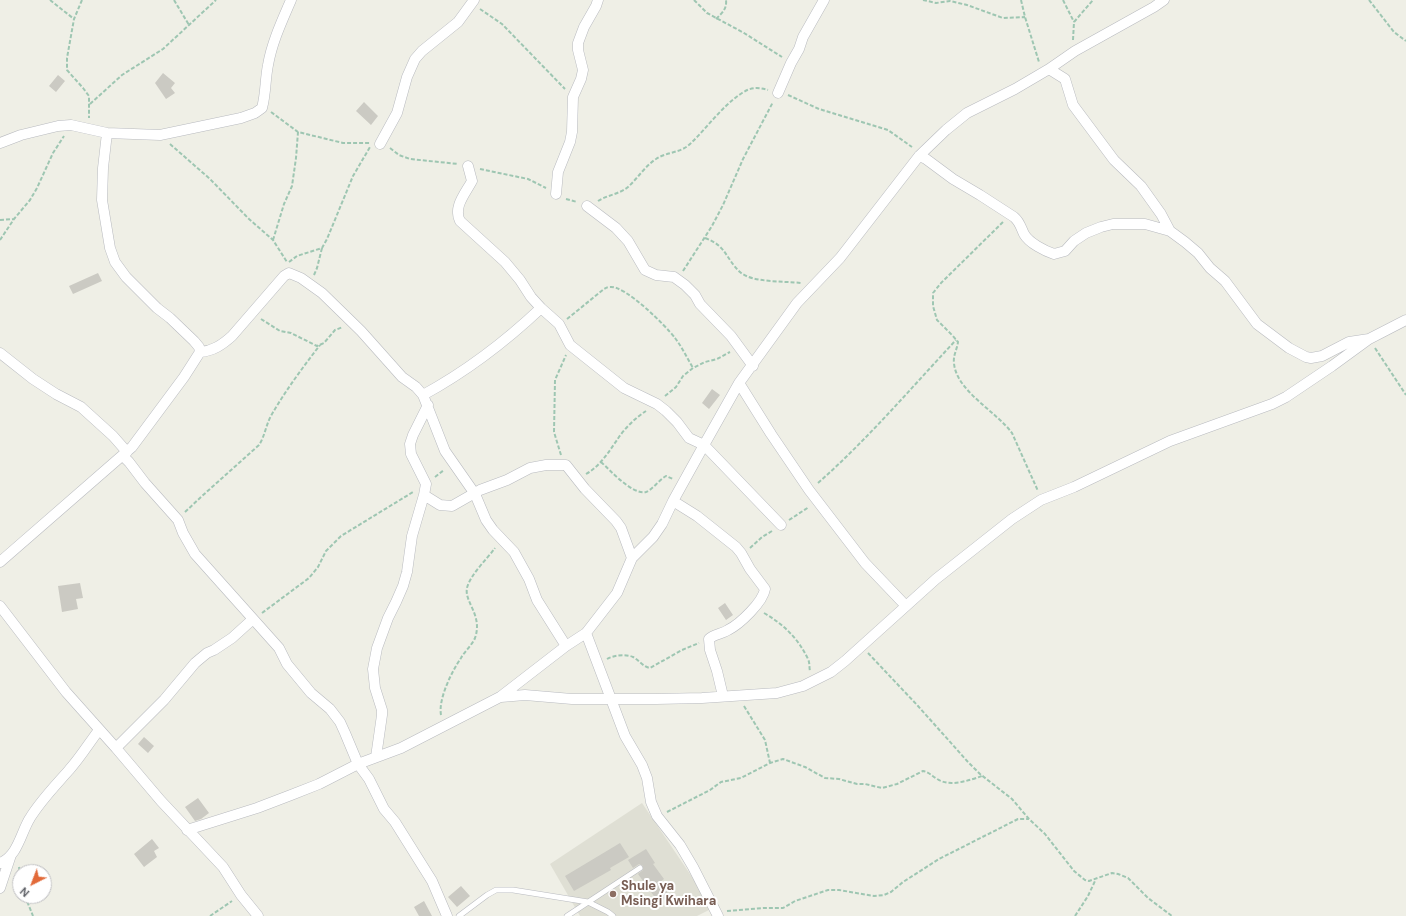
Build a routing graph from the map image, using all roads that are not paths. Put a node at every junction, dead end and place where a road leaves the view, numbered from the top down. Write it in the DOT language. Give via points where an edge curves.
graph roads {
  1 [pos="291,0"];
  2 [pos="598,0"];
  3 [pos="824,0"];
  4 [pos="1164,0"];
  5 [pos="474,1"];
  6 [pos="1046,70"];
  7 [pos="778,93"];
  8 [pos="107,133"];
  9 [pos="0,143"];
  10 [pos="376,143"];
  11 [pos="920,155"];
  12 [pos="468,166"];
  13 [pos="556,194"];
  14 [pos="587,206"];
  15 [pos="1170,231"];
  16 [pos="541,308"];
  17 [pos="1406,320"];
  18 [pos="1369,339"];
  19 [pos="0,352"];
  20 [pos="200,352"];
  21 [pos="753,366"];
  22 [pos="739,383"];
  23 [pos="423,395"];
  24 [pos="428,405"];
  25 [pos="704,445"];
  26 [pos="125,454"];
  27 [pos="475,494"];
  28 [pos="424,495"];
  29 [pos="673,501"];
  30 [pos="781,525"];
  31 [pos="632,558"];
  32 [pos="0,562"];
  33 [pos="0,606"];
  34 [pos="906,606"];
  35 [pos="253,619"];
  36 [pos="586,633"];
  37 [pos="566,646"];
  38 [pos="722,696"];
  39 [pos="500,697"];
  40 [pos="611,700"];
  41 [pos="99,730"];
  42 [pos="116,748"];
  43 [pos="376,757"];
  44 [pos="358,764"];
  45 [pos="187,830"];
  46 [pos="11,855"];
  47 [pos="0,864"];
  48 [pos="640,868"];
  49 [pos="0,888"];
  50 [pos="588,902"];
  51 [pos="717,914"];
  52 [pos="258,916"];
  53 [pos="447,916"];
  54 [pos="459,916"];
  55 [pos="567,916"];
  56 [pos="613,916"];
  1 -- 8 [label="street" via="272,49 262,108 235,120 160,135"];
  2 -- 13 [label="street" via="578,43 581,79 573,98 572,132 558,172"];
  3 -- 7 [label="street" via="803,37"];
  4 -- 6 [label="street"];
  5 -- 10 [label="street" via="458,22 415,59 397,113"];
  6 -- 11 [label="street" via="967,113"];
  6 -- 15 [label="street" via="1065,79 1073,105 1114,160 1141,186"];
  8 -- 9 [label="street" via="71,125 39,131"];
  8 -- 20 [label="street" via="102,200 110,248 115,262 157,308 194,341"];
  11 -- 15 [label="street" via="1018,220 1028,239 1054,254 1065,251 1086,233 1113,224 1145,224"];
  11 -- 21 [label="street" via="840,258 797,303"];
  12 -- 16 [label="street" via="472,181 458,208 460,221 506,262"];
  14 -- 21 [label="street" via="616,228 628,241 645,270 656,275 674,277 695,295"];
  15 -- 18 [label="street" via="1198,253 1225,281 1257,324 1289,348 1311,358 1322,356 1349,342"];
  16 -- 23 [label="street" via="492,350 450,380"];
  16 -- 25 [label="street" via="559,324 570,345 624,388 657,404 671,415 689,438"];
  17 -- 18 [label="street"];
  18 -- 34 [label="street" via="1325,371 1272,404 1170,441 1042,500 1012,519"];
  19 -- 26 [label="street" via="50,390 81,407 113,436"];
  20 -- 23 [label="street" via="214,349 224,343 253,314 284,276 294,274 322,293 402,377"];
  20 -- 26 [label="street" via="139,439"];
  21 -- 22 [label="street"];
  22 -- 25 [label="street"];
  22 -- 34 [label="street" via="809,490 865,563"];
  23 -- 24 [label="street"];
  24 -- 27 [label="street" via="445,450"];
  24 -- 28 [label="street" via="413,435 410,449 426,484"];
  25 -- 29 [label="street"];
  25 -- 30 [label="street"];
  26 -- 32 [label="street"];
  26 -- 35 [label="street" via="145,483 178,520 195,554"];
  27 -- 28 [label="street" via="452,506 440,505"];
  27 -- 31 [label="street" via="530,468 546,465 568,467 621,528"];
  27 -- 37 [label="street" via="486,520 514,552 537,600"];
  28 -- 43 [label="street" via="412,536 403,586 388,618 376,655 375,688 382,716"];
  29 -- 31 [label="street" via="654,537"];
  29 -- 38 [label="street" via="736,546 765,589 758,603 734,627 709,639"];
  31 -- 36 [label="street" via="617,593"];
  33 -- 41 [label="street" via="66,692"];
  34 -- 38 [label="street" via="835,668 803,686 777,693"];
  35 -- 42 [label="street" via="232,638 195,663 164,700"];
  35 -- 44 [label="street" via="311,693 330,709 340,722"];
  36 -- 37 [label="street"];
  36 -- 40 [label="street"];
  37 -- 39 [label="street"];
  38 -- 40 [label="street"];
  39 -- 40 [label="street" via="525,695"];
  39 -- 43 [label="street" via="401,748"];
  40 -- 51 [label="street" via="625,736 642,765 657,816 680,845"];
  41 -- 42 [label="street"];
  41 -- 46 [label="street" via="70,769 45,796 29,819"];
  42 -- 45 [label="street"];
  43 -- 44 [label="street"];
  44 -- 45 [label="street" via="291,795"];
  44 -- 53 [label="street" via="384,809 432,881"];
  45 -- 52 [label="street" via="223,868"];
  46 -- 47 [label="street"];
  46 -- 49 [label="street"];
  48 -- 50 [label="lane"];
  50 -- 54 [label="lane" via="513,890 496,890"];
  50 -- 55 [label="lane"];
  50 -- 56 [label="lane"];
}
